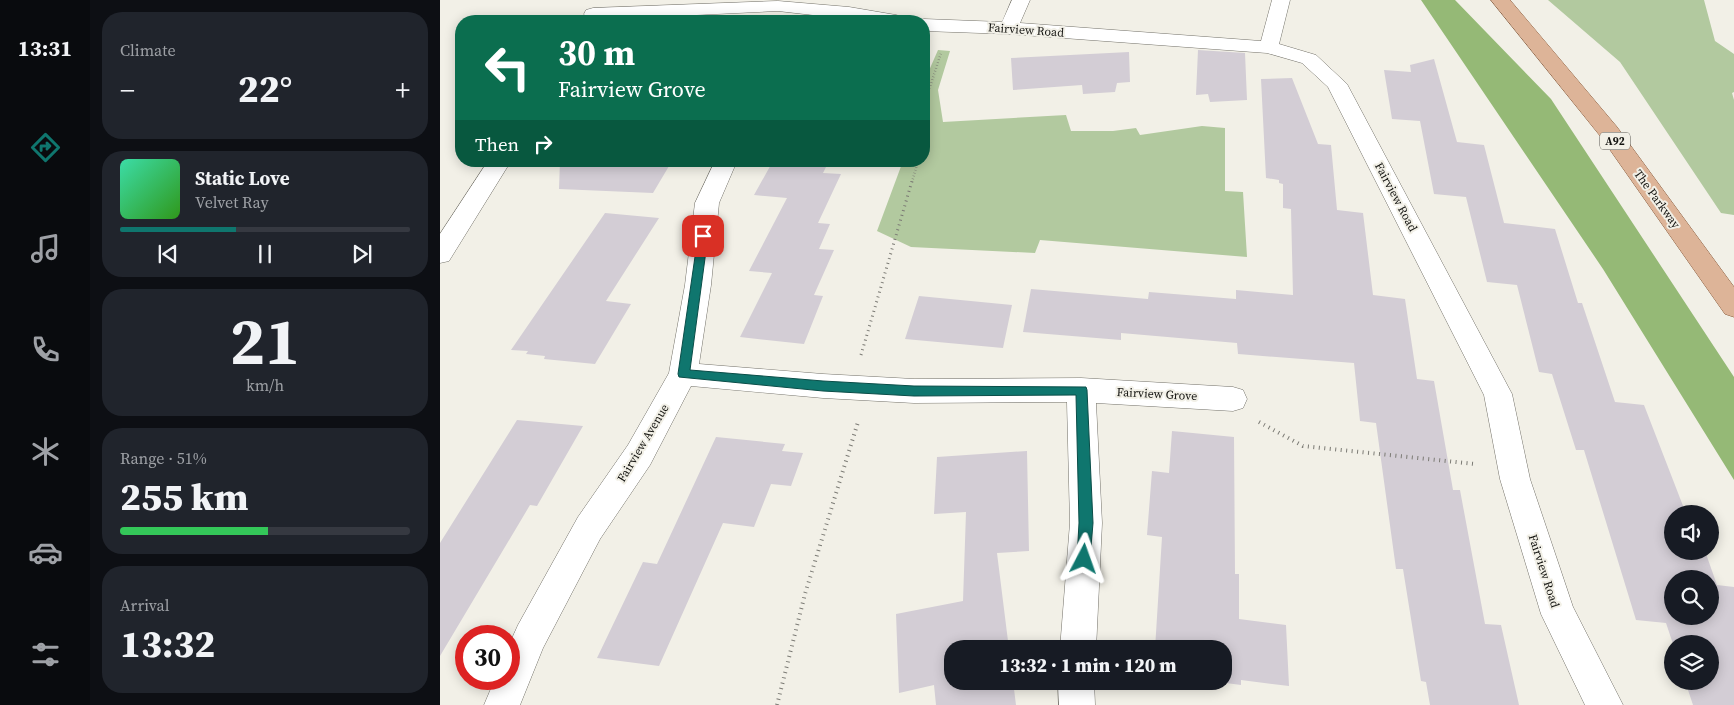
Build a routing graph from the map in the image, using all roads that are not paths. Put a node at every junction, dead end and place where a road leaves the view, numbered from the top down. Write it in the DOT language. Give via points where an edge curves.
graph roads {
  1 [pos="1021,0"];
  2 [pos="1281,0"];
  3 [pos="1500,0"];
  4 [pos="780,3"];
  5 [pos="595,12"];
  6 [pos="836,15"];
  7 [pos="930,25"];
  8 [pos="1009,28"];
  9 [pos="1269,47"];
  10 [pos="496,167"];
  11 [pos="723,167"];
  12 [pos="440,254"];
  13 [pos="1734,307"];
  14 [pos="684,374"];
  15 [pos="1081,390"];
  16 [pos="1233,398"];
  17 [pos="1079,640"];
  18 [pos="1076,690"];
  19 [pos="502,705"];
  20 [pos="1077,705"];
  21 [pos="1605,705"];
  1 -- 8 [label="street"];
  2 -- 9 [label="street"];
  3 -- 13 [label="main road, The Parkway / A92" via="1609,132"];
  4 -- 5 [label="street"];
  4 -- 6 [label="street"];
  7 -- 8 [label="street, Fairview Road"];
  8 -- 9 [label="street, Fairview Road"];
  9 -- 21 [label="street, Fairview Road" via="1310,59 1337,84 1498,394 1513,468 1558,614"];
  10 -- 12 [label="street"];
  11 -- 14 [label="street, Fairview Avenue" via="707,204"];
  14 -- 15 [label="street, Fairview Grove" via="914,391"];
  14 -- 19 [label="street, Fairview Avenue" via="639,455 589,528 530,637"];
  15 -- 16 [label="street, Fairview Grove"];
  15 -- 17 [label="street" via="1086,523"];
  18 -- 20 [label="street"];
}
